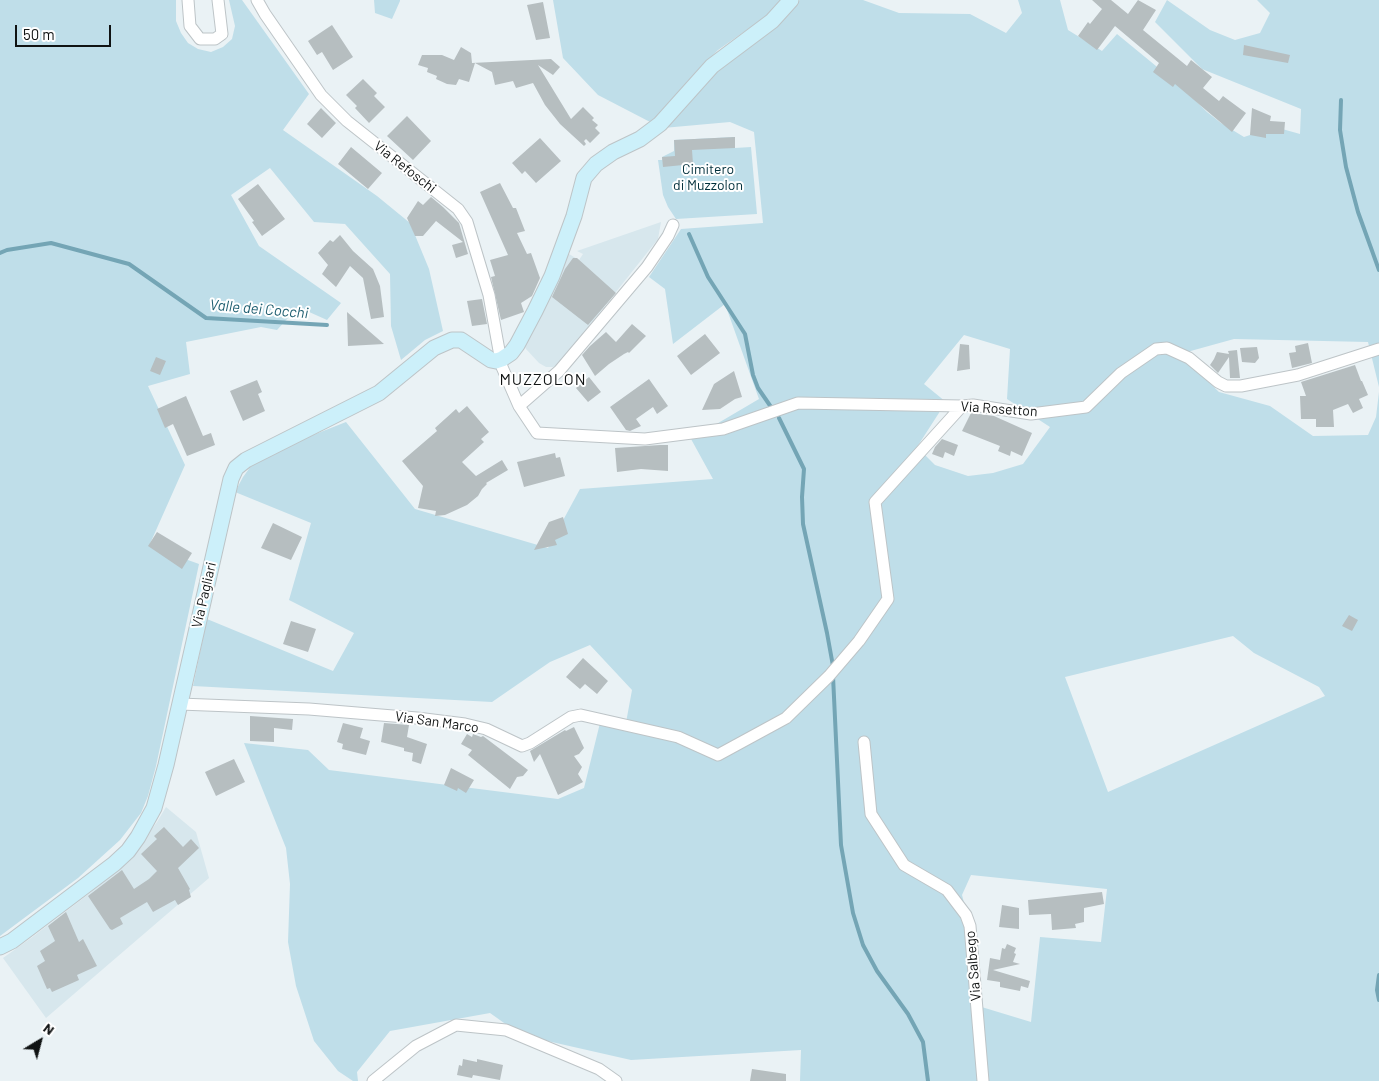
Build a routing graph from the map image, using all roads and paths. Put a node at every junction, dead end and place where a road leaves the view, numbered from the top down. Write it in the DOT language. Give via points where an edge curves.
graph roads {
  1 [pos="188,0"];
  2 [pos="218,0"];
  3 [pos="257,0"];
  4 [pos="791,0"];
  5 [pos="673,225"];
  6 [pos="1379,349"];
  7 [pos="497,360"];
  8 [pos="519,406"];
  9 [pos="962,406"];
  10 [pos="180,704"];
  11 [pos="864,742"];
  12 [pos="0,947"];
  13 [pos="373,1081"];
  14 [pos="616,1081"];
  15 [pos="983,1081"];
  1 -- 2 [label="street" via="190,26 200,39 215,39 222,34"];
  3 -- 7 [label="street, Via Refoschi" via="321,94 347,121 458,209 467,222 489,295"];
  4 -- 7 [label="street" via="772,21 712,66 660,124 596,164 584,178 552,276 518,345"];
  5 -- 8 [label="street" via="647,267 559,371"];
  6 -- 9 [label="street, Via Rosetton" via="1298,375 1226,386 1189,358 1167,348 1156,348 1121,373 1086,407 1031,414"];
  7 -- 8 [label="street, Via Refoschi"];
  7 -- 10 [label="street, Via Pagliari" via="462,340 452,340 434,348 379,393 236,468"];
  8 -- 9 [label="street, Via Rosetton" via="537,433 646,439 723,429 798,403"];
  9 -- 10 [label="street, Via San Marco" via="876,502 888,599 859,641 786,718 718,755 678,737 581,715 571,717 522,746 486,729 417,718 309,709"];
  10 -- 12 [label="street, Via Pagliari" via="154,808 128,851"];
  11 -- 15 [label="street, Via Salbego" via="871,814 904,865 946,890 966,915 970,926"];
  13 -- 14 [label="street" via="416,1046 456,1025 506,1030 599,1069"];
}
